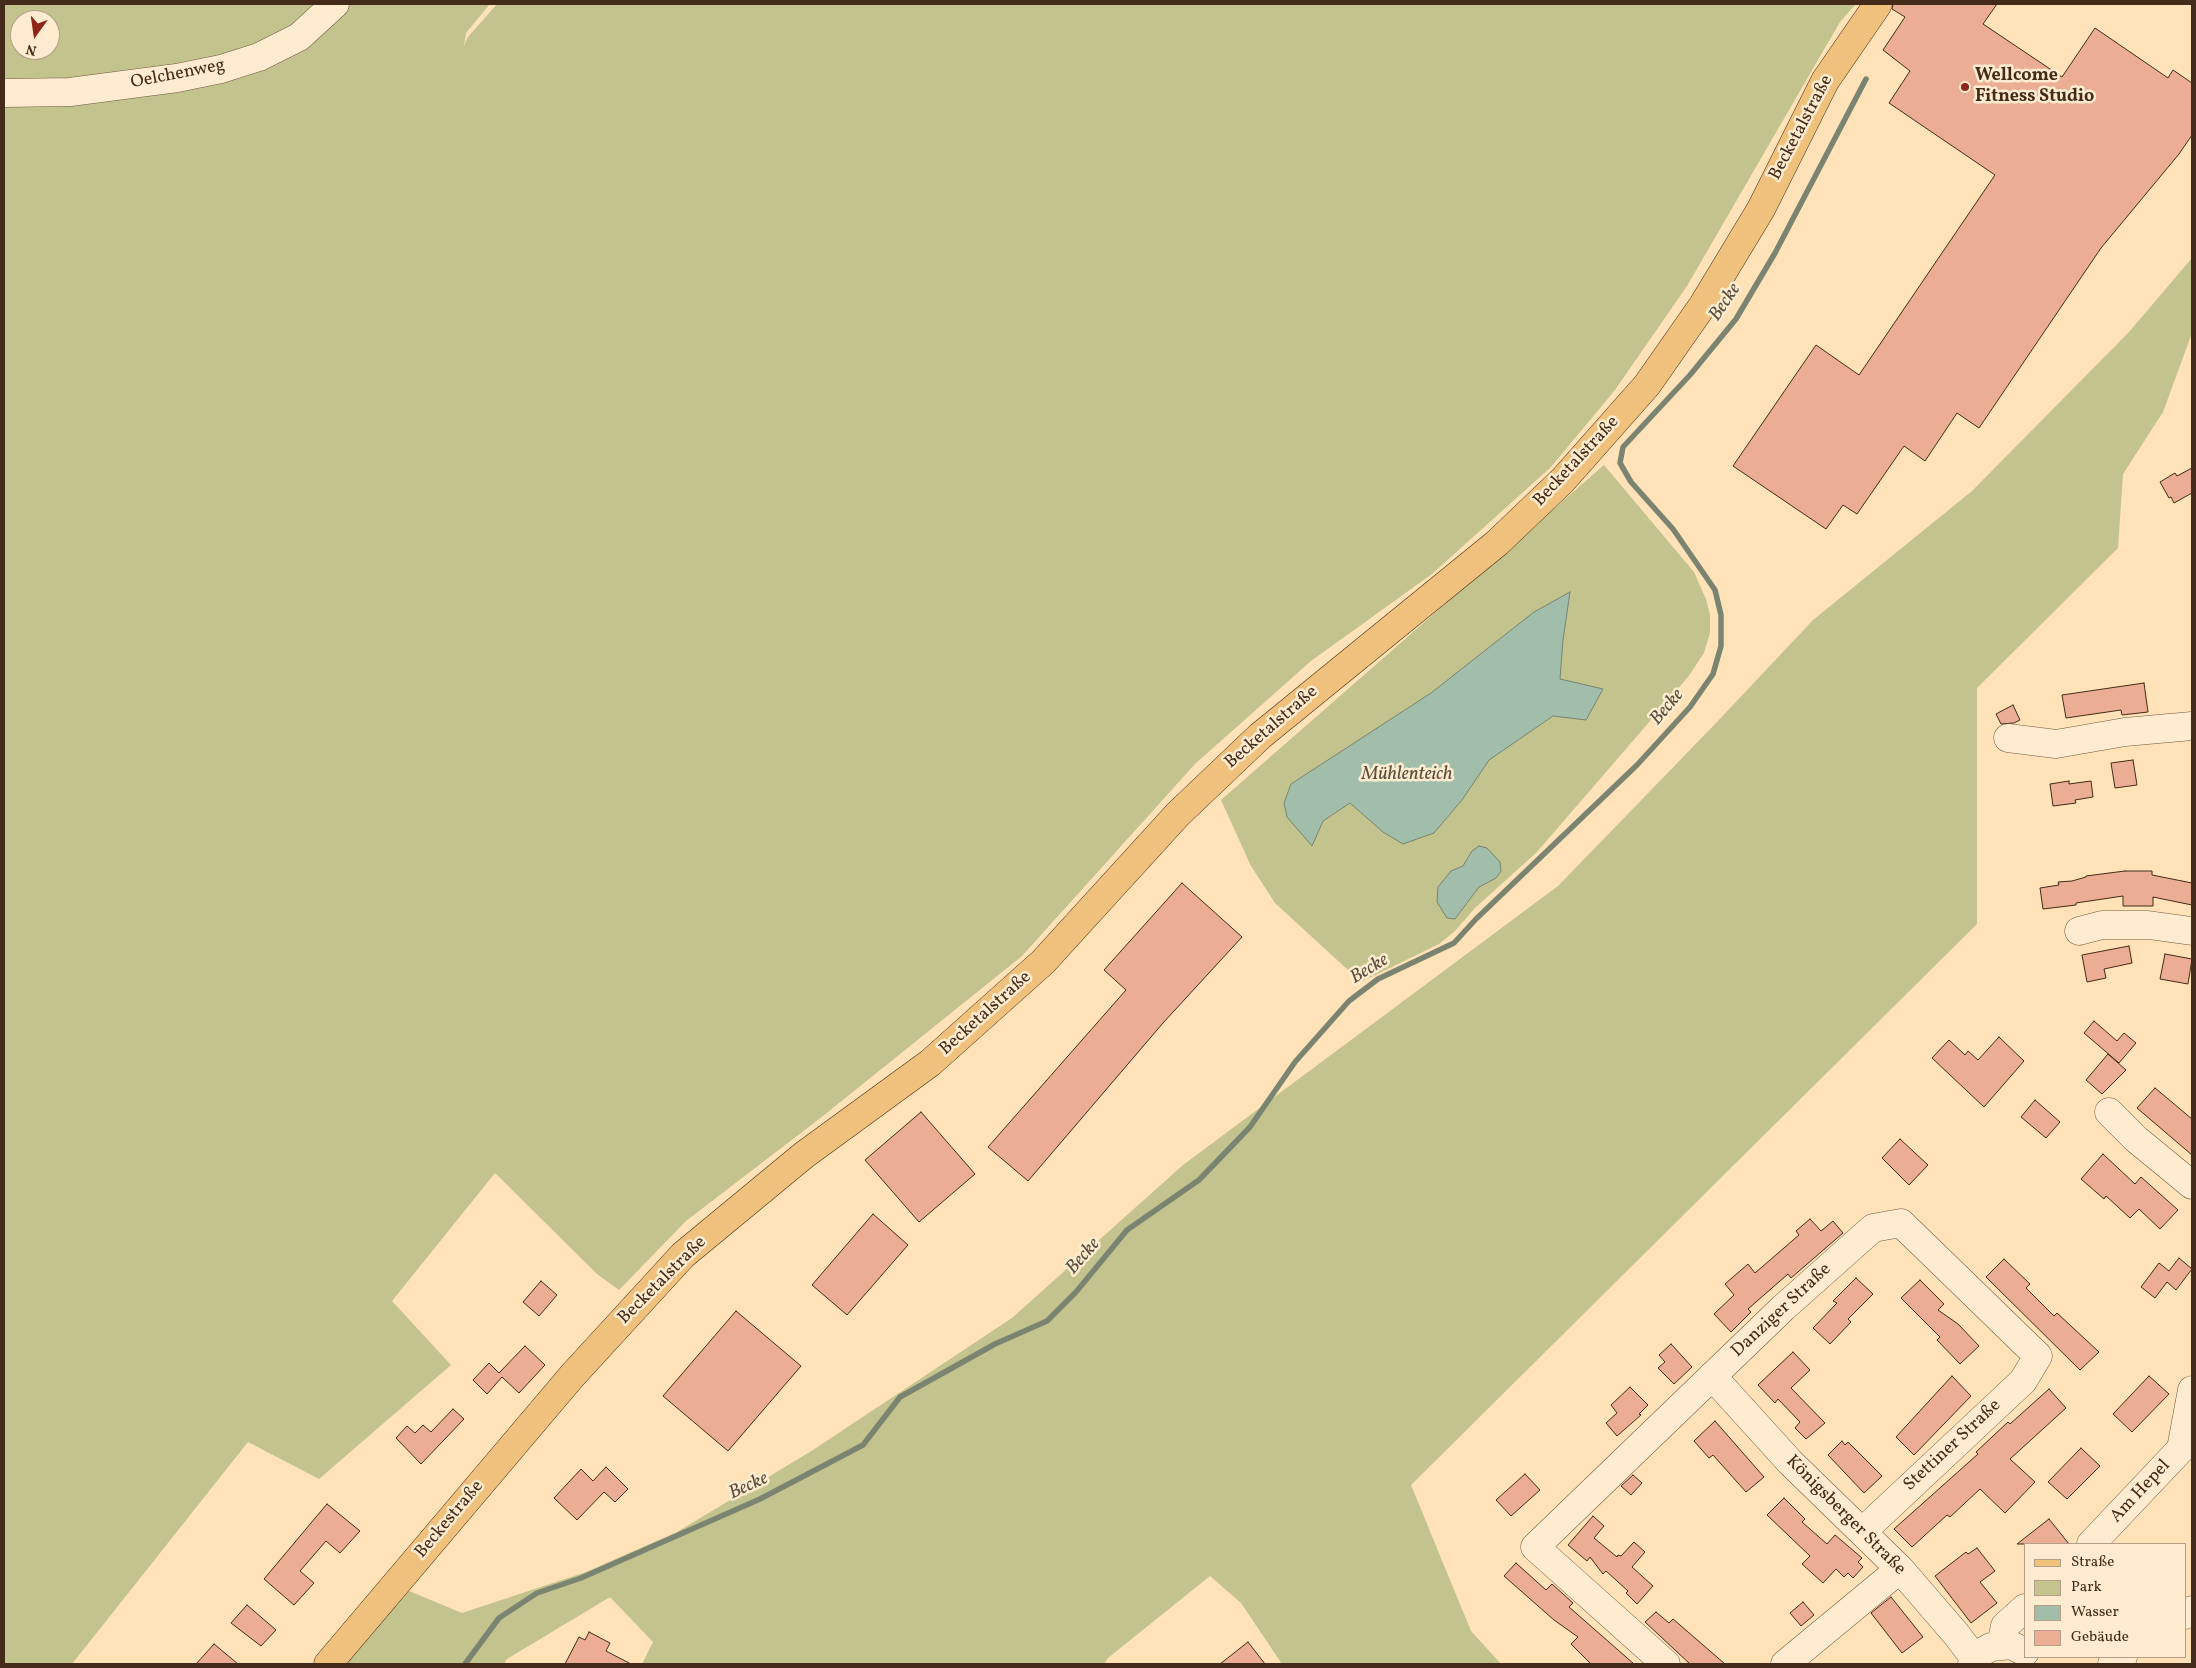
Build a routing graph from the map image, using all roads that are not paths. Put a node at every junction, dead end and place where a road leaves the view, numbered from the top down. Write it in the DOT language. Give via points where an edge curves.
graph roads {
  1 [pos="335,4"];
  2 [pos="1878,4"];
  3 [pos="4,93"];
  4 [pos="2192,726"];
  5 [pos="2008,738"];
  6 [pos="2079,930"];
  7 [pos="2192,931"];
  8 [pos="2109,1112"];
  9 [pos="2192,1185"];
  10 [pos="2038,1356"];
  11 [pos="572,1376"];
  12 [pos="1712,1376"];
  13 [pos="2192,1390"];
  14 [pos="2187,1445"];
  15 [pos="1863,1531"];
  16 [pos="2092,1543"];
  17 [pos="1900,1569"];
  18 [pos="2024,1609"];
  19 [pos="2013,1648"];
  20 [pos="1973,1662"];
  21 [pos="328,1664"];
  22 [pos="1666,1664"];
  23 [pos="1785,1664"];
  1 -- 3 [label="street, Oelchenweg" via="299,37 259,57 221,69 70,92"];
  2 -- 11 [label="main road, Becketalstraße" via="1825,81 1761,209 1703,305 1648,385 1563,480 1497,543 1260,736 1178,814 1043,962 930,1063 804,1155 683,1255"];
  4 -- 5 [label="street" via="2125,732 2056,744"];
  6 -- 7 [label="street" via="2102,925 2148,925"];
  8 -- 9 [label="street"];
  10 -- 12 [label="street, Danziger Straße" via="1900,1223 1873,1228"];
  10 -- 15 [label="street, Stettiner Straße" via="2023,1381"];
  11 -- 21 [label="main road, Beckestraße"];
  12 -- 15 [label="street, Königsberger Straße" via="1790,1462"];
  12 -- 22 [label="street, Danziger Straße" via="1535,1547"];
  13 -- 14 [label="street"];
  14 -- 16 [label="street, Am Hepel"];
  15 -- 17 [label="street, Königsberger Straße"];
  17 -- 20 [label="street, Königsberger Straße" via="1956,1634"];
  17 -- 23 [label="street"];
  18 -- 19 [label="street" via="2005,1626"];
  19 -- 20 [label="street" via="1986,1649"];
}
